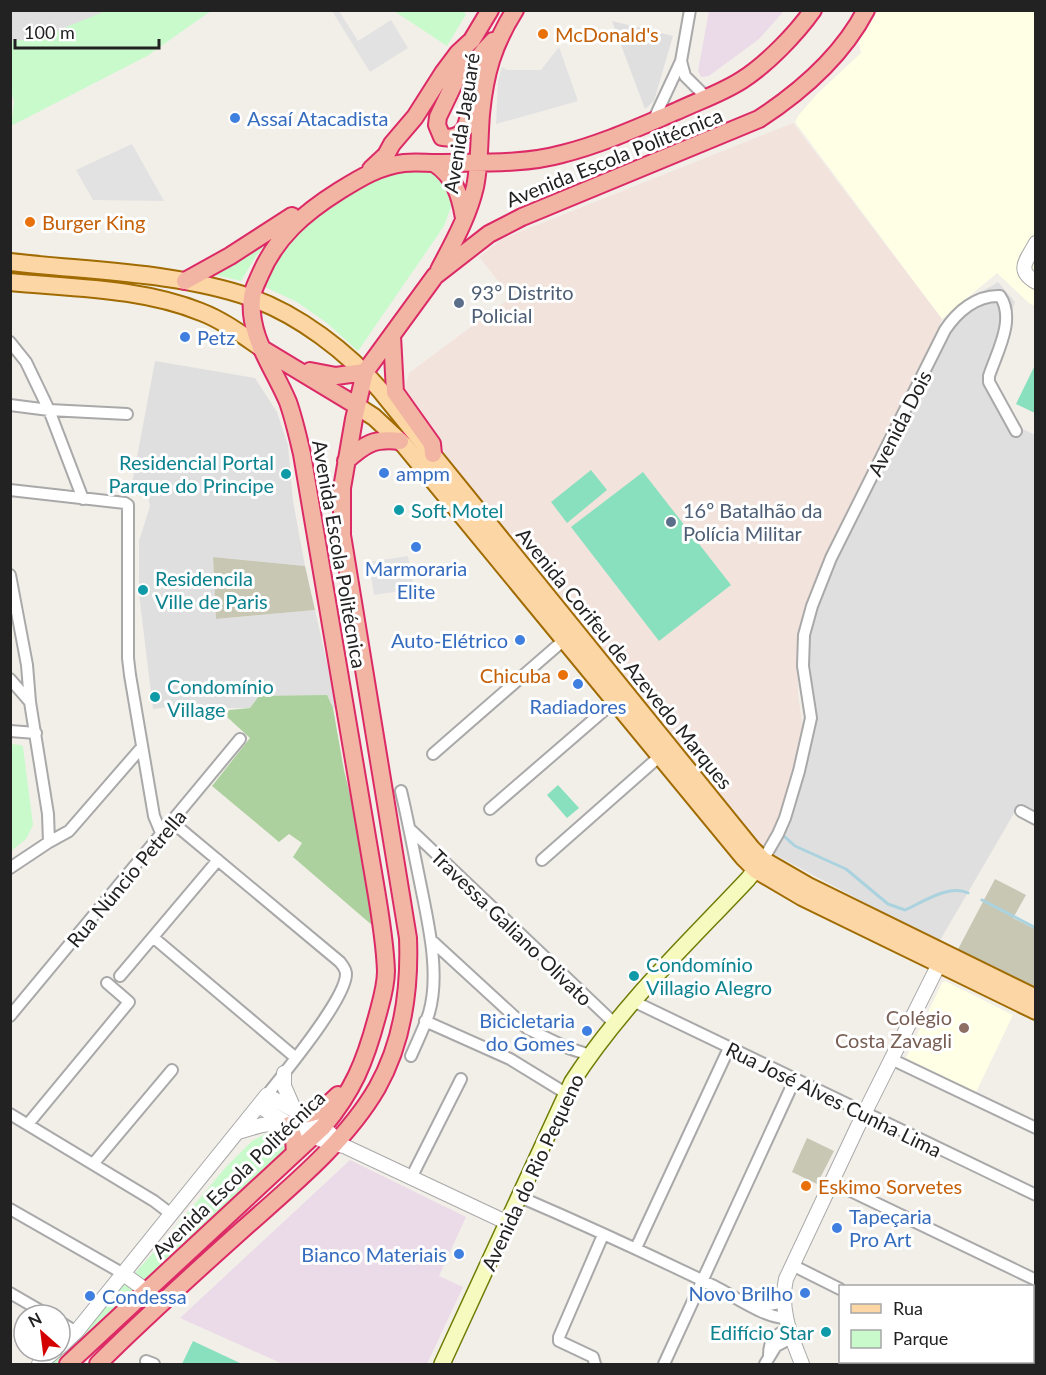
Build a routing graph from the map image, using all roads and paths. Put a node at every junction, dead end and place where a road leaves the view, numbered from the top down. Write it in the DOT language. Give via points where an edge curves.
graph roads {
  1 [pos="490,10"];
  2 [pos="515,10"];
  3 [pos="690,10"];
  4 [pos="813,10"];
  5 [pos="866,10"];
  6 [pos="499,36"];
  7 [pos="458,53"];
  8 [pos="681,61"];
  9 [pos="707,98"];
  10 [pos="653,121"];
  11 [pos="479,161"];
  12 [pos="434,163"];
  13 [pos="366,174"];
  14 [pos="464,222"];
  15 [pos="1035,243"];
  16 [pos="1031,258"];
  17 [pos="10,262"];
  18 [pos="435,276"];
  19 [pos="185,281"];
  20 [pos="1035,281"];
  21 [pos="10,282"];
  22 [pos="252,298"];
  23 [pos="392,336"];
  24 [pos="10,342"];
  25 [pos="260,347"];
  26 [pos="295,367"];
  27 [pos="365,372"];
  28 [pos="10,405"];
  29 [pos="357,406"];
  30 [pos="50,410"];
  31 [pos="127,414"];
  32 [pos="1016,431"];
  33 [pos="400,441"];
  34 [pos="434,454"];
  35 [pos="346,461"];
  36 [pos="10,490"];
  37 [pos="83,499"];
  38 [pos="10,575"];
  39 [pos="564,640"];
  40 [pos="10,679"];
  41 [pos="615,701"];
  42 [pos="30,702"];
  43 [pos="10,731"];
  44 [pos="36,733"];
  45 [pos="240,739"];
  46 [pos="142,747"];
  47 [pos="433,754"];
  48 [pos="660,756"];
  49 [pos="401,791"];
  50 [pos="490,809"];
  51 [pos="1021,811"];
  52 [pos="1035,819"];
  53 [pos="172,822"];
  54 [pos="411,830"];
  55 [pos="162,835"];
  56 [pos="49,842"];
  57 [pos="218,860"];
  58 [pos="542,860"];
  59 [pos="760,865"];
  60 [pos="10,868"];
  61 [pos="154,938"];
  62 [pos="431,940"];
  63 [pos="941,959"];
  64 [pos="120,976"];
  65 [pos="107,983"];
  66 [pos="1035,998"];
  67 [pos="633,1001"];
  68 [pos="1035,1011"];
  69 [pos="10,1016"];
  70 [pos="425,1022"];
  71 [pos="614,1023"];
  72 [pos="729,1048"];
  73 [pos="590,1055"];
  74 [pos="411,1056"];
  75 [pos="296,1058"];
  76 [pos="891,1059"];
  77 [pos="172,1070"];
  78 [pos="360,1070"];
  79 [pos="284,1073"];
  80 [pos="461,1079"];
  81 [pos="795,1079"];
  82 [pos="567,1094"];
  83 [pos="263,1100"];
  84 [pos="865,1113"];
  85 [pos="10,1114"];
  86 [pos="293,1118"];
  87 [pos="28,1124"];
  88 [pos="1035,1128"];
  89 [pos="238,1132"];
  90 [pos="319,1132"];
  91 [pos="335,1142"];
  92 [pos="295,1153"];
  93 [pos="93,1164"];
  94 [pos="411,1178"];
  95 [pos="832,1182"];
  96 [pos="1035,1195"];
  97 [pos="520,1197"];
  98 [pos="10,1209"];
  99 [pos="171,1214"];
  100 [pos="508,1223"];
  101 [pos="603,1235"];
  102 [pos="636,1248"];
  103 [pos="792,1265"];
  104 [pos="122,1274"];
  105 [pos="1035,1280"];
  106 [pos="703,1281"];
  107 [pos="839,1288"];
  108 [pos="147,1290"];
  109 [pos="10,1293"];
  110 [pos="746,1302"];
  111 [pos="783,1302"];
  112 [pos="27,1303"];
  113 [pos="770,1316"];
  114 [pos="142,1322"];
  115 [pos="72,1330"];
  116 [pos="785,1330"];
  117 [pos="76,1332"];
  118 [pos="72,1336"];
  119 [pos="767,1361"];
  120 [pos="69,1365"];
  121 [pos="98,1365"];
  122 [pos="442,1365"];
  123 [pos="595,1365"];
  124 [pos="663,1365"];
  125 [pos="802,1365"];
  1 -- 7 [label="highway, Avenida Jaguaré" via="472,40"];
  2 -- 6 [label="highway, Avenida Jaguaré"];
  3 -- 8 [label="street"];
  4 -- 9 [label="highway, Avenida Escola Politécnica" via="762,65"];
  5 -- 18 [label="highway, Avenida Escola Politécnica" via="824,67 759,119 506,224"];
  6 -- 7 [label="highway" via="478,60 466,127 459,136 442,137 438,117 462,68"];
  6 -- 11 [label="highway, Avenida Jaguaré" via="484,90"];
  7 -- 13 [label="highway, Avenida Jaguaré" via="416,117"];
  8 -- 9 [label="street" via="685,76"];
  8 -- 10 [label="street"];
  9 -- 10 [label="highway, Avenida Escola Politécnica"];
  10 -- 11 [label="highway, Avenida Escola Politécnica" via="561,154 512,162"];
  11 -- 12 [label="highway, Avenida Escola Politécnica"];
  11 -- 14 [label="highway, Avenida Jaguaré"];
  12 -- 13 [label="highway, Avenida Escola Politécnica" via="407,162"];
  12 -- 14 [label="highway" via="453,181"];
  13 -- 19 [label="highway" via="350,178"];
  13 -- 22 [label="highway, Avenida Escola Politécnica" via="293,224 263,266"];
  14 -- 18 [label="highway, Avenida Jaguaré"];
  15 -- 16 [label="street"];
  16 -- 20 [label="street" via="1023,267 1025,274"];
  17 -- 19 [label="main road, Avenida Corifeu de Azevedo Marques"];
  18 -- 23 [label="highway, Avenida Escola Politécnica"];
  19 -- 22 [label="main road, Avenida Corifeu de Azevedo Marques"];
  21 -- 25 [label="main road, Avenida Corifeu de Azevedo Marques" via="168,301 206,314"];
  22 -- 25 [label="highway, Avenida Escola Politécnica" via="253,326"];
  22 -- 27 [label="main road, Avenida Corifeu de Azevedo Marques" via="331,342"];
  23 -- 27 [label="highway, Avenida Escola Politécnica"];
  23 -- 34 [label="highway" via="394,388 432,444"];
  24 -- 30 [label="street" via="26,362"];
  25 -- 26 [label="highway, Avenida Corifeu de Azevedo Marques"];
  25 -- 78 [label="highway, Avenida Escola Politécnica" via="288,403 300,443 385,951 384,989"];
  26 -- 27 [label="highway" via="336,376"];
  26 -- 29 [label="highway, Avenida Corifeu de Azevedo Marques"];
  27 -- 29 [label="highway, Avenida Escola Politécnica"];
  27 -- 34 [label="main road, Avenida Corifeu de Azevedo Marques"];
  28 -- 30 [label="street"];
  29 -- 33 [label="main road, Avenida Corifeu de Azevedo Marques"];
  29 -- 35 [label="highway, Avenida Escola Politécnica"];
  30 -- 31 [label="street"];
  30 -- 37 [label="street"];
  32 -- 59 [label="street, Avenida Dois" via="989,382 1007,317 1004,303 999,296 993,296 974,302 945,330 831,558 804,635 803,666 811,718 799,771 785,818"];
  33 -- 35 [label="highway" via="376,441"];
  33 -- 39 [label="main road, Avenida Corifeu de Azevedo Marques"];
  34 -- 59 [label="main road, Avenida Corifeu de Azevedo Marques" via="739,833"];
  35 -- 91 [label="highway, Avenida Escola Politécnica" via="340,507 342,535 408,938 409,964 402,1021 392,1053 360,1114"];
  36 -- 37 [label="street"];
  37 -- 46 [label="street" via="128,506 128,658"];
  38 -- 42 [label="street"];
  39 -- 41 [label="main road, Avenida Corifeu de Azevedo Marques"];
  39 -- 47 [label="street"];
  40 -- 42 [label="street"];
  41 -- 48 [label="main road, Avenida Corifeu de Azevedo Marques"];
  41 -- 50 [label="street"];
  42 -- 44 [label="street"];
  43 -- 44 [label="street"];
  44 -- 56 [label="street"];
  45 -- 53 [label="street, Rua Núncio Petrella"];
  46 -- 55 [label="street" via="154,816"];
  46 -- 56 [label="street" via="69,831"];
  48 -- 58 [label="street"];
  48 -- 59 [label="main road, Avenida Corifeu de Azevedo Marques" via="743,857"];
  49 -- 54 [label="street"];
  51 -- 52 [label="street"];
  53 -- 55 [label="street, Rua Núncio Petrella"];
  53 -- 57 [label="street"];
  54 -- 62 [label="street"];
  54 -- 71 [label="street, Travessa Galiano Olivato"];
  55 -- 69 [label="street, Rua Núncio Petrella"];
  56 -- 60 [label="street"];
  57 -- 61 [label="street"];
  57 -- 75 [label="street" via="340,962 346,974 341,991"];
  59 -- 63 [label="main road, Avenida Corifeu de Azevedo Marques" via="808,886"];
  59 -- 67 [label="main road, Avenida do Rio Pequeno"];
  61 -- 64 [label="street"];
  61 -- 75 [label="street"];
  62 -- 70 [label="street" via="432,984"];
  62 -- 73 [label="street" via="528,1029"];
  63 -- 66 [label="main road, Avenida Corifeu de Azevedo Marques"];
  63 -- 68 [label="main road, Avenida Corifeu de Azevedo Marques"];
  63 -- 76 [label="street"];
  65 -- 87 [label="street" via="129,1002"];
  67 -- 71 [label="main road, Avenida do Rio Pequeno"];
  67 -- 72 [label="street, Rua José Alves Cunha Lima"];
  70 -- 74 [label="street"];
  70 -- 82 [label="street" via="510,1059"];
  71 -- 73 [label="main road, Avenida do Rio Pequeno"];
  72 -- 81 [label="street, Rua José Alves Cunha Lima"];
  72 -- 102 [label="street"];
  73 -- 82 [label="main road, Avenida do Rio Pequeno"];
  75 -- 79 [label="street"];
  76 -- 84 [label="street"];
  76 -- 88 [label="street"];
  77 -- 93 [label="street"];
  78 -- 86 [label="highway" via="322,1110"];
  78 -- 90 [label="highway, Avenida Escola Politécnica" via="347,1097"];
  79 -- 83 [label="street"];
  79 -- 86 [label="street"];
  80 -- 94 [label="street"];
  81 -- 84 [label="street, Rua José Alves Cunha Lima"];
  81 -- 106 [label="street"];
  82 -- 97 [label="main road, Avenida do Rio Pequeno"];
  83 -- 86 [label="street"];
  83 -- 89 [label="street"];
  84 -- 95 [label="street"];
  84 -- 96 [label="street, Rua José Alves Cunha Lima"];
  85 -- 87 [label="street"];
  86 -- 89 [label="street"];
  86 -- 90 [label="street"];
  86 -- 92 [label="highway"];
  87 -- 93 [label="street"];
  89 -- 99 [label="street"];
  90 -- 91 [label="street"];
  90 -- 92 [label="highway, Avenida Escola Politécnica"];
  91 -- 94 [label="street"];
  91 -- 114 [label="highway, Avenida Escola Politécnica"];
  92 -- 108 [label="highway, Avenida Escola Politécnica"];
  93 -- 99 [label="street"];
  94 -- 100 [label="street"];
  95 -- 103 [label="street"];
  95 -- 105 [label="street"];
  97 -- 100 [label="main road, Avenida do Rio Pequeno"];
  97 -- 101 [label="street"];
  98 -- 104 [label="street"];
  99 -- 104 [label="street"];
  100 -- 122 [label="main road, Avenida do Rio Pequeno"];
  101 -- 102 [label="street"];
  101 -- 123 [label="street" via="558,1337 594,1359"];
  102 -- 106 [label="street"];
  103 -- 107 [label="street"];
  103 -- 111 [label="street"];
  104 -- 108 [label="street"];
  104 -- 117 [label="street"];
  106 -- 110 [label="street"];
  106 -- 124 [label="street"];
  108 -- 114 [label="highway" via="151,1306"];
  108 -- 120 [label="highway, Avenida Escola Politécnica"];
  109 -- 112 [label="street"];
  110 -- 111 [label="street"];
  110 -- 113 [label="street"];
  111 -- 116 [label="street"];
  113 -- 116 [label="street"];
  113 -- 116 [label="street"];
  114 -- 121 [label="highway, Avenida Escola Politécnica"];
  115 -- 117 [label="street"];
  116 -- 119 [label="street"];
  116 -- 125 [label="street"];
  117 -- 118 [label="street"];
}
